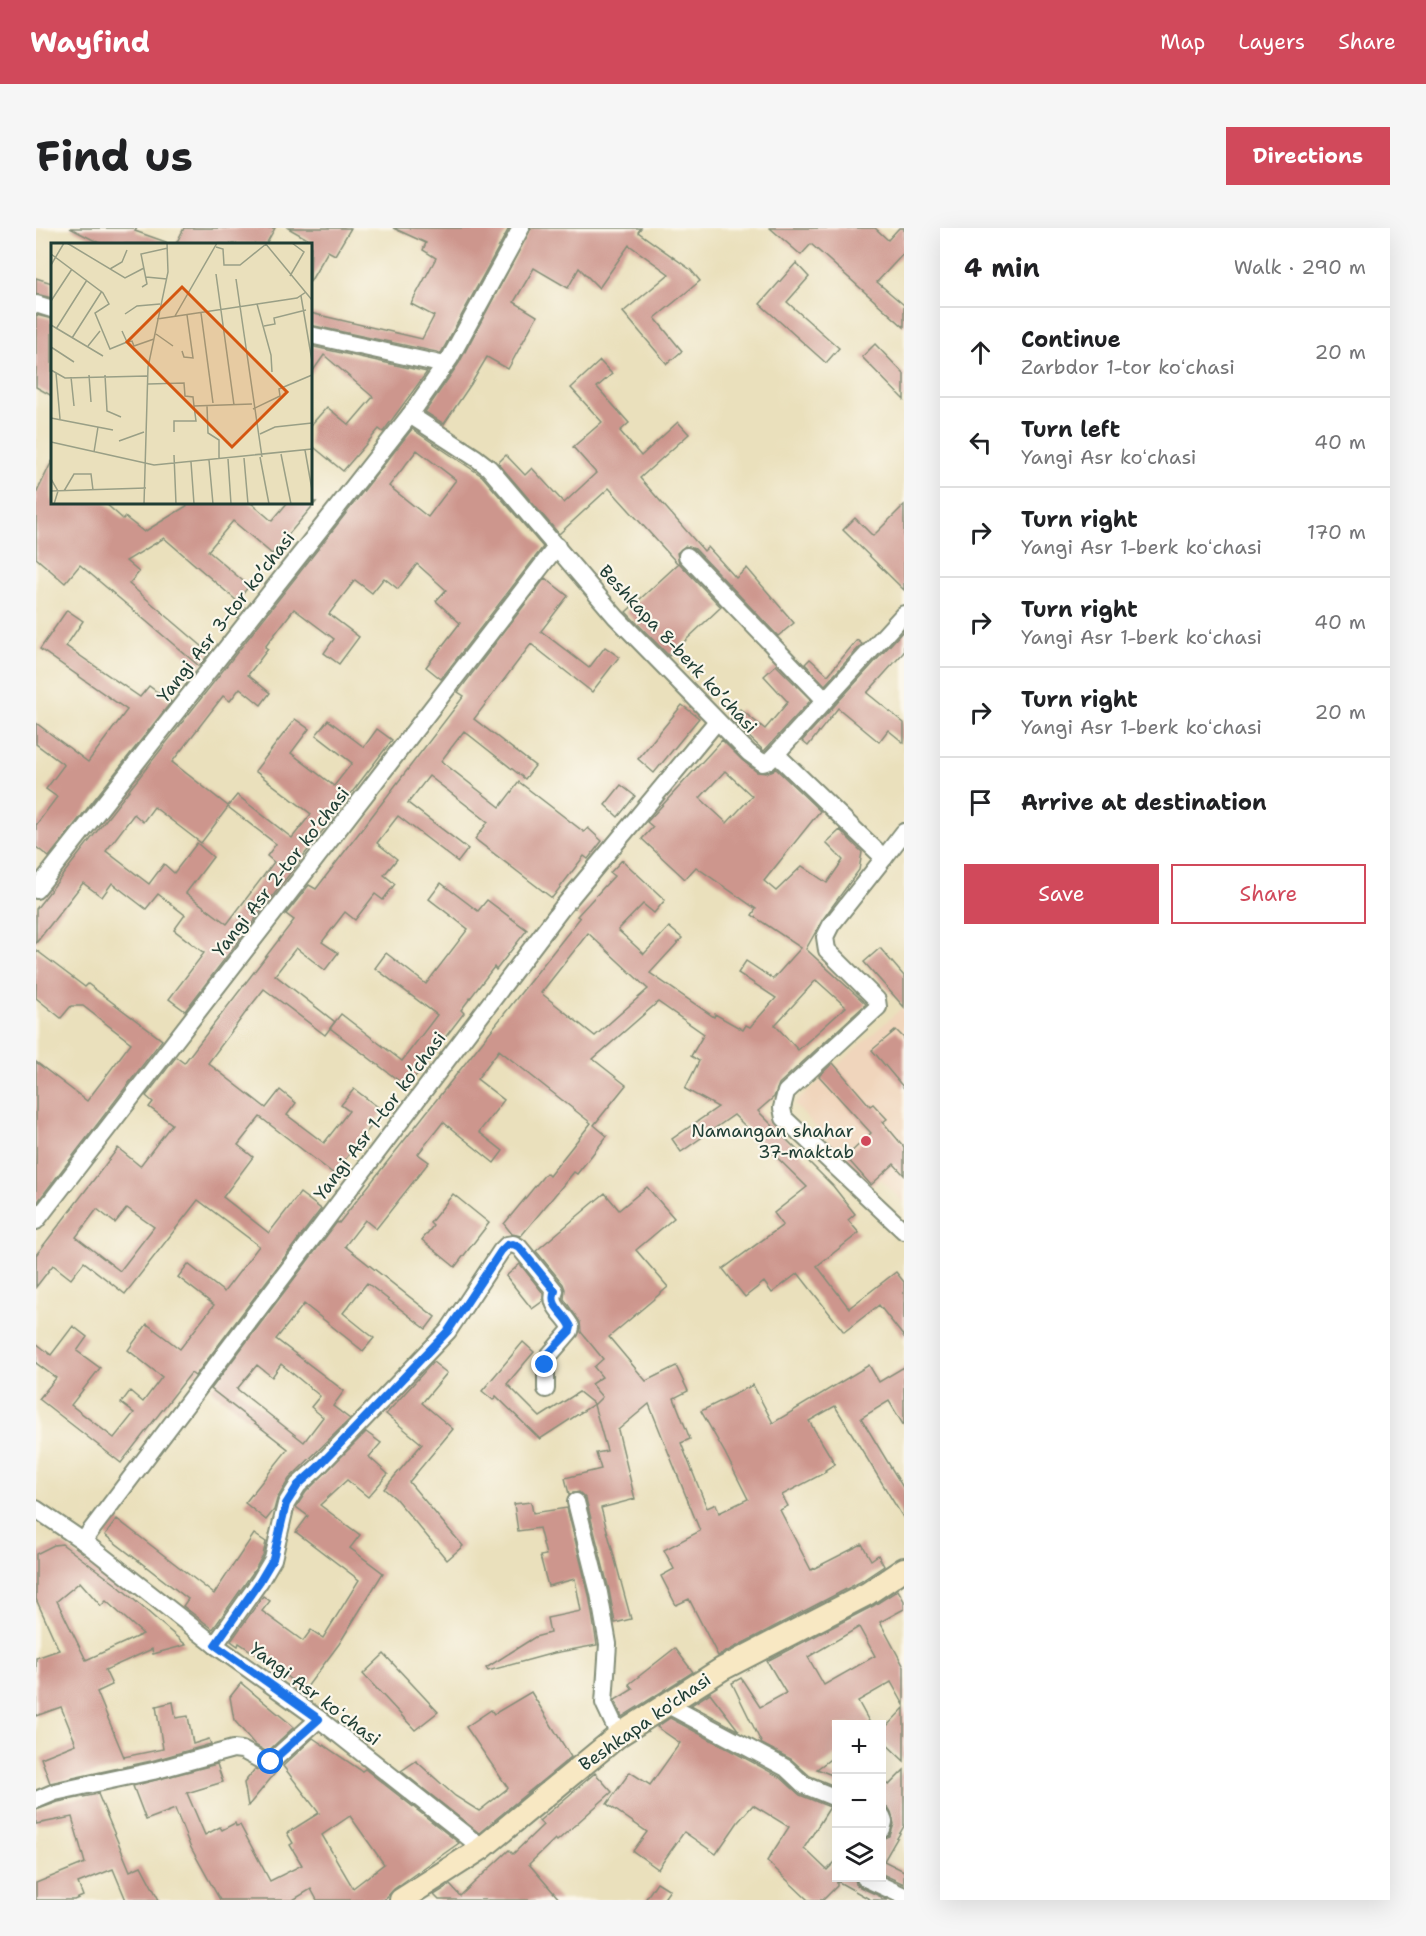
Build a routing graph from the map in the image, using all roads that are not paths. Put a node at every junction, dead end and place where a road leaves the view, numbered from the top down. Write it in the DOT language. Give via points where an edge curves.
graph roads {
  1 [pos="520,228"];
  2 [pos="36,304"];
  3 [pos="51,309"];
  4 [pos="312,334"];
  5 [pos="445,365"];
  6 [pos="410,415"];
  7 [pos="557,546"];
  8 [pos="687,556"];
  9 [pos="904,614"];
  10 [pos="825,700"];
  11 [pos="717,721"];
  12 [pos="776,754"];
  13 [pos="904,832"];
  14 [pos="884,858"];
  15 [pos="36,890"];
  16 [pos="36,1221"];
  17 [pos="904,1231"];
  18 [pos="546,1389"];
  19 [pos="576,1502"];
  20 [pos="36,1509"];
  21 [pos="83,1541"];
  22 [pos="904,1569"];
  23 [pos="215,1645"];
  24 [pos="668,1705"];
  25 [pos="319,1719"];
  26 [pos="619,1735"];
  27 [pos="832,1796"];
  28 [pos="36,1800"];
  29 [pos="482,1848"];
  30 [pos="873,1882"];
  31 [pos="904,1896"];
  32 [pos="401,1900"];
  1 -- 5 [label="street, Yangi Asr 3-tor koʼchasi"];
  2 -- 3 [label="street"];
  4 -- 5 [label="street"];
  5 -- 6 [label="street, Yangi Asr 3-tor koʼchasi"];
  6 -- 7 [label="street, Beshkapa 8-berk koʼchasi" via="489,468"];
  6 -- 15 [label="street, Yangi Asr 3-tor koʼchasi"];
  7 -- 11 [label="street, Beshkapa 8-berk koʼchasi" via="616,617"];
  7 -- 16 [label="street, Yangi Asr 2-tor koʼchasi"];
  8 -- 10 [label="street"];
  9 -- 10 [label="street"];
  10 -- 12 [label="street"];
  11 -- 12 [label="street, Beshkapa 8-berk koʼchasi" via="757,761 763,764"];
  11 -- 21 [label="street, Yangi Asr 1-tor koʼchasi" via="562,908"];
  12 -- 14 [label="street"];
  13 -- 14 [label="street"];
  14 -- 17 [label="street" via="825,937 826,950 877,1000 878,1007 786,1092 782,1108 784,1118"];
  18 -- 23 [label="street" via="546,1359 571,1327 553,1303 555,1291 519,1247 507,1245 448,1331 298,1485 286,1504 273,1559"];
  19 -- 26 [label="street" via="608,1644 604,1702"];
  20 -- 21 [label="street, Yangi Asr koʻchasi"];
  21 -- 23 [label="street, Yangi Asr koʻchasi"];
  22 -- 24 [label="street, Beshkapa ko'chasi" via="867,1594 722,1669"];
  23 -- 25 [label="street, Yangi Asr koʻchasi"];
  24 -- 26 [label="street, Beshkapa ko'chasi"];
  24 -- 27 [label="street" via="786,1768 804,1785"];
  25 -- 28 [label="street" via="271,1762 233,1749"];
  25 -- 29 [label="street, Yangi Asr koʻchasi"];
  26 -- 29 [label="street, Beshkapa ko'chasi"];
  29 -- 32 [label="street, Beshkapa ko'chasi"];
  30 -- 31 [label="street"];
}
